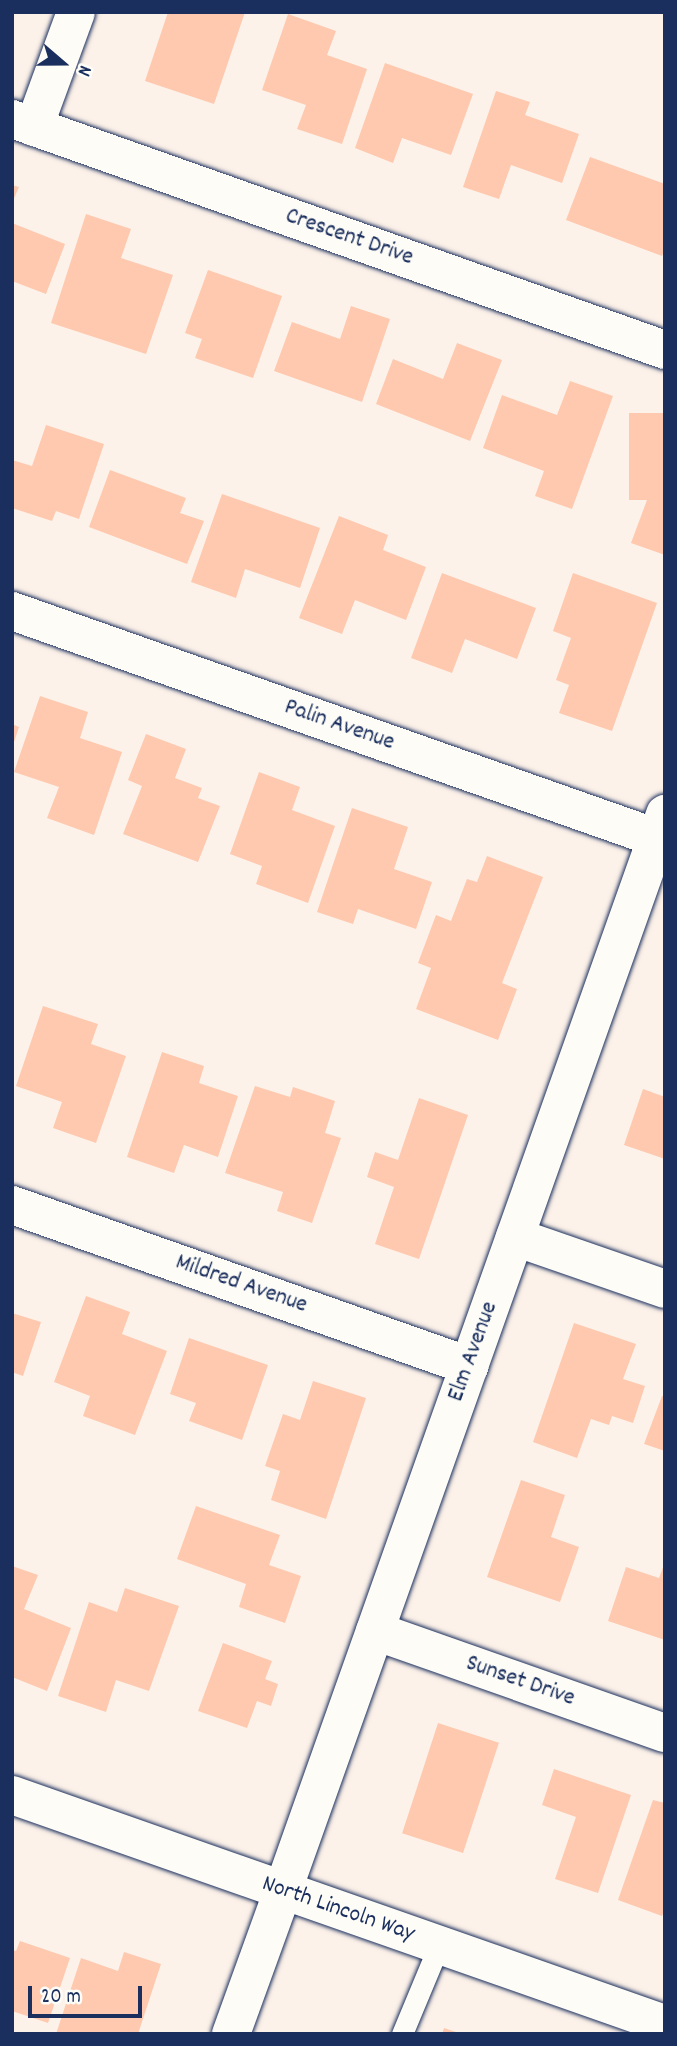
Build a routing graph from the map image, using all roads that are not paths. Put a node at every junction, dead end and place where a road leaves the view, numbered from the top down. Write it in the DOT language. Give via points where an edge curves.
graph roads {
  1 [pos="76,12"];
  2 [pos="23,123"];
  3 [pos="665,350"];
  4 [pos="12,611"];
  5 [pos="662,831"];
  6 [pos="12,1205"];
  7 [pos="515,1237"];
  8 [pos="665,1289"];
  9 [pos="469,1366"];
  10 [pos="374,1631"];
  11 [pos="665,1733"];
  12 [pos="12,1795"];
  13 [pos="283,1890"];
  14 [pos="439,1945"];
  15 [pos="665,2024"];
  16 [pos="231,2034"];
  17 [pos="402,2034"];
  1 -- 2 [label="main road, Crescent Drive"];
  2 -- 3 [label="main road, Crescent Drive"];
  4 -- 5 [label="main road, Palin Avenue"];
  5 -- 7 [label="main road, Elm Avenue"];
  6 -- 9 [label="main road, Mildred Avenue"];
  7 -- 8 [label="main road"];
  7 -- 9 [label="main road, Elm Avenue"];
  9 -- 10 [label="main road, Elm Avenue"];
  10 -- 11 [label="main road, Sunset Drive"];
  10 -- 13 [label="main road, Elm Avenue"];
  12 -- 13 [label="main road, North Lincoln Way"];
  13 -- 14 [label="main road, North Lincoln Way"];
  13 -- 16 [label="main road, Elm Avenue"];
  14 -- 15 [label="main road, North Lincoln Way"];
  14 -- 17 [label="lane"];
}
